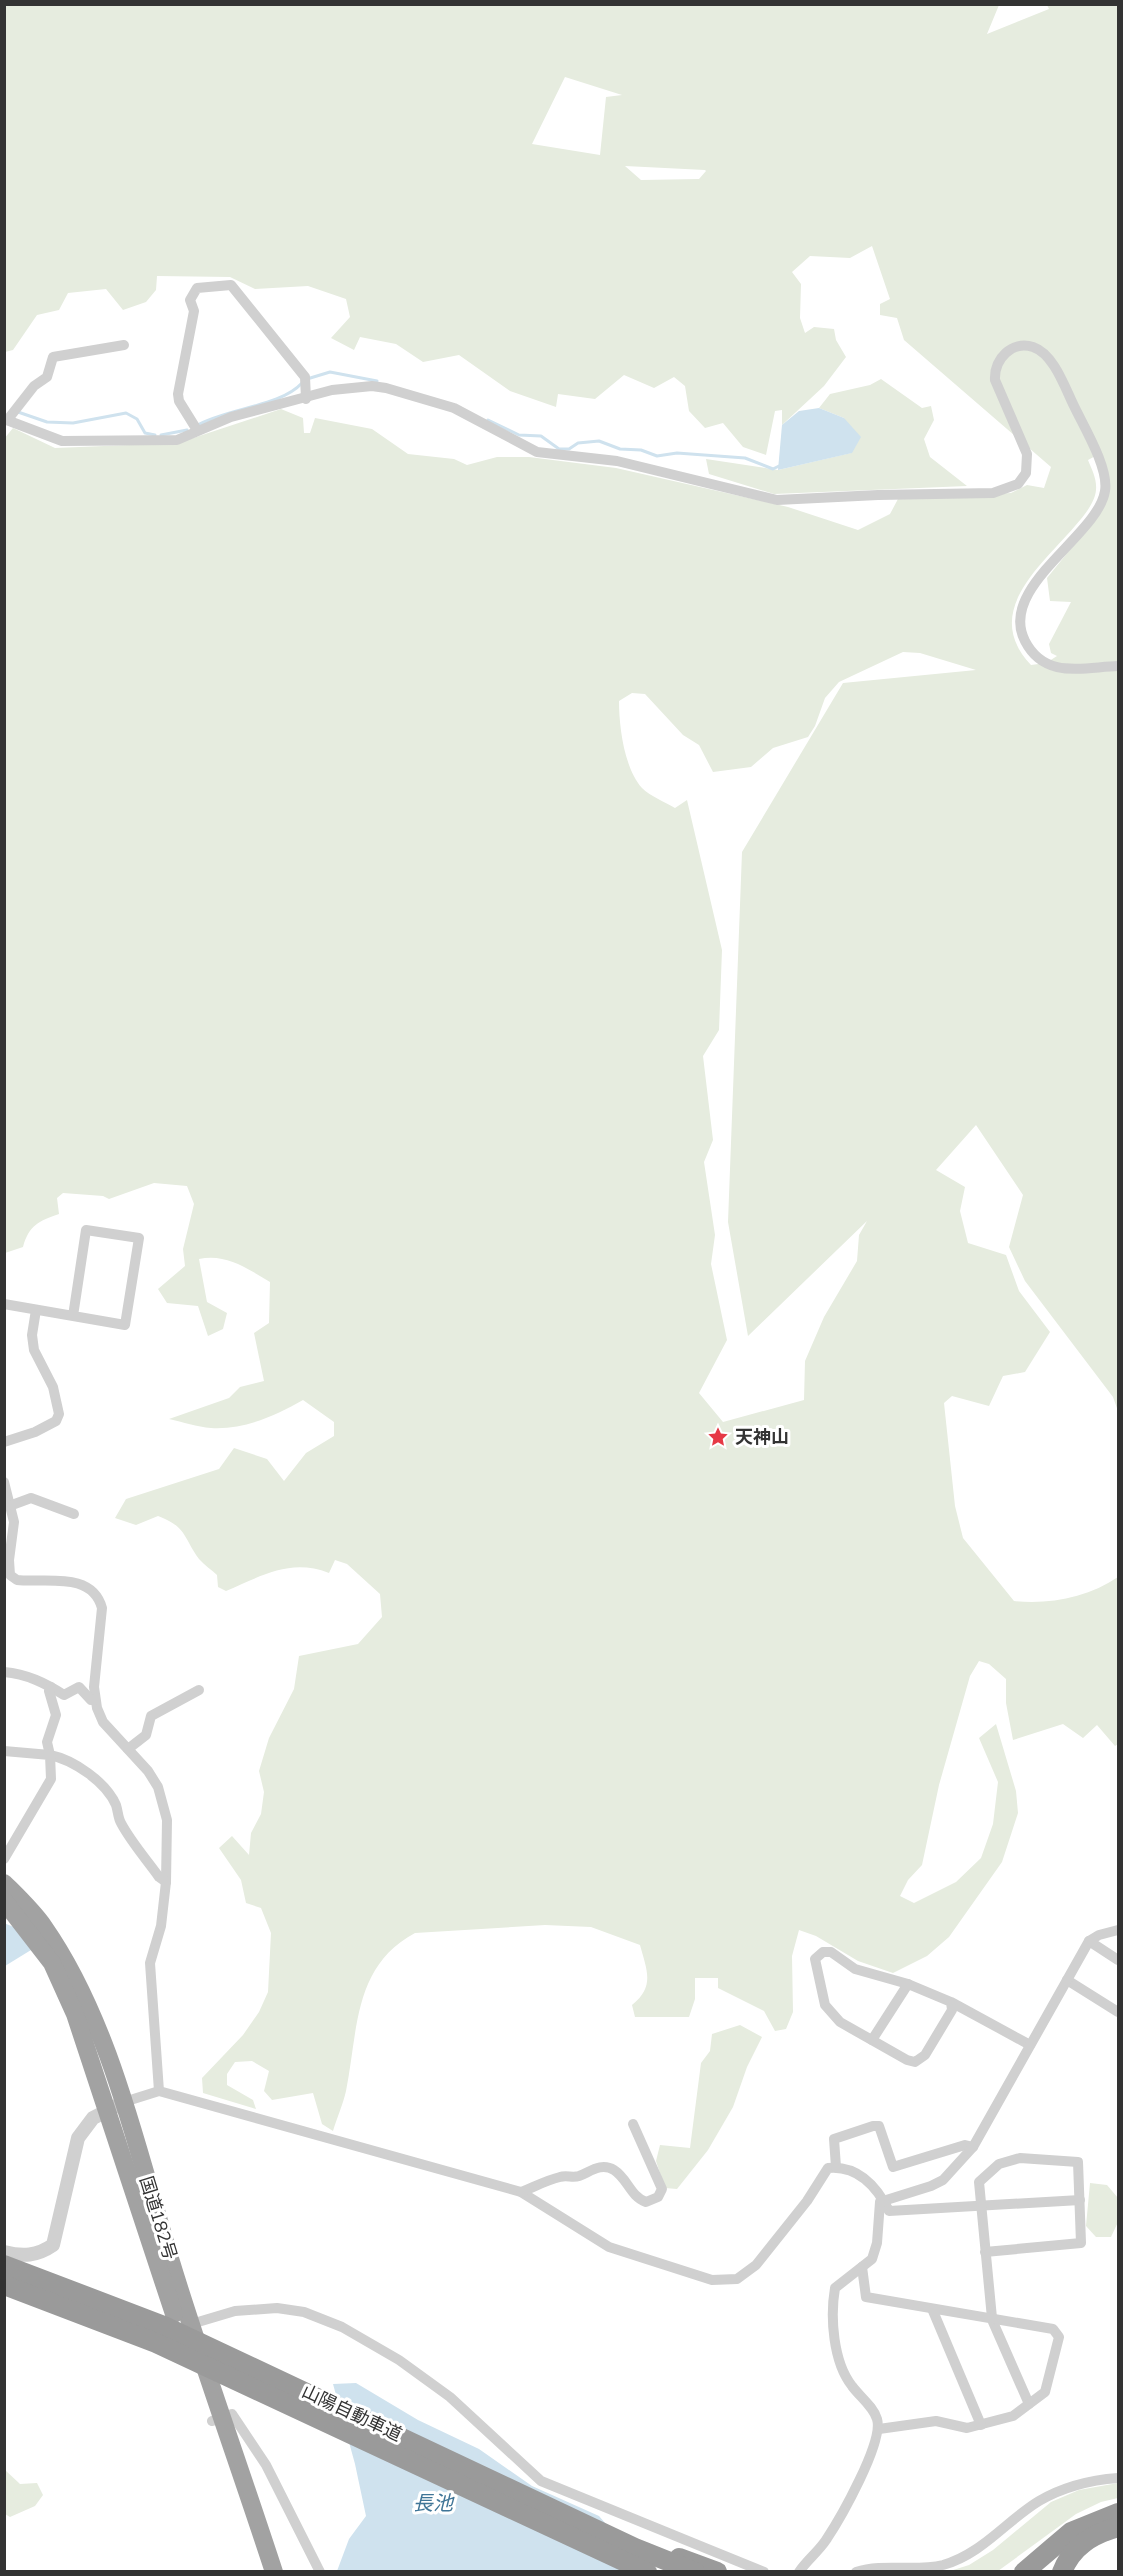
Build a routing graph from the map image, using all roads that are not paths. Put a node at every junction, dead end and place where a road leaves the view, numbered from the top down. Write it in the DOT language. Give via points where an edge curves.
graph roads {
  1 [pos="124,345"];
  2 [pos="306,399"];
  3 [pos="7,418"];
  4 [pos="197,430"];
  5 [pos="1119,666"];
  6 [pos="4,1304"];
  7 [pos="36,1310"];
  8 [pos="73,1316"];
  9 [pos="4,1442"];
  10 [pos="4,1482"];
  11 [pos="12,1505"];
  12 [pos="74,1514"];
  13 [pos="7,1559"];
  14 [pos="4,1672"];
  15 [pos="51,1687"];
  16 [pos="199,1690"];
  17 [pos="95,1700"];
  18 [pos="128,1749"];
  19 [pos="4,1751"];
  20 [pos="50,1755"];
  21 [pos="4,1859"];
  22 [pos="166,1882"];
  23 [pos="4,1883"];
  24 [pos="4,1901"];
  25 [pos="1119,1930"];
  26 [pos="1089,1941"];
  27 [pos="1119,1960"];
  28 [pos="1067,1980"];
  29 [pos="908,1984"];
  30 [pos="951,2002"];
  31 [pos="1119,2013"];
  32 [pos="872,2040"];
  33 [pos="1030,2045"];
  34 [pos="159,2091"];
  35 [pos="115,2106"];
  36 [pos="633,2124"];
  37 [pos="973,2147"];
  38 [pos="836,2167"];
  39 [pos="521,2192"];
  40 [pos="883,2199"];
  41 [pos="1080,2200"];
  42 [pos="981,2205"];
  43 [pos="4,2252"];
  44 [pos="985,2252"];
  45 [pos="4,2265"];
  46 [pos="862,2267"];
  47 [pos="4,2285"];
  48 [pos="934,2309"];
  49 [pos="992,2318"];
  50 [pos="185,2326"];
  51 [pos="1029,2404"];
  52 [pos="217,2419"];
  53 [pos="981,2425"];
  54 [pos="879,2429"];
  55 [pos="1119,2478"];
  56 [pos="1119,2513"];
  57 [pos="589,2526"];
  58 [pos="1119,2527"];
  59 [pos="261,2571"];
  60 [pos="274,2571"];
  61 [pos="320,2571"];
  62 [pos="647,2571"];
  63 [pos="695,2571"];
  64 [pos="717,2571"];
  65 [pos="764,2571"];
  66 [pos="799,2571"];
  67 [pos="856,2571"];
  68 [pos="1024,2571"];
  69 [pos="1062,2571"];
  1 -- 3 [label="street" via="53,357 47,377 34,386"];
  2 -- 4 [label="street" via="231,417"];
  2 -- 4 [label="street" via="305,377 231,285 197,288 190,300 194,312 178,394"];
  2 -- 5 [label="street" via="332,390 386,388 454,408 537,452 617,461 777,500 993,493 1018,484 1028,465 1027,453 995,372 1008,351 1016,346 1034,347 1049,360 1064,387 1095,451 1105,478 1105,491 1095,511 1025,598 1021,631 1029,649 1057,668"];
  3 -- 4 [label="street" via="51,438 72,442 177,440"];
  6 -- 7 [label="street"];
  7 -- 8 [label="street"];
  7 -- 9 [label="street" via="33,1350 48,1372 59,1414 56,1421 35,1432"];
  8 -- 8 [label="street" via="125,1325 139,1238 86,1230"];
  10 -- 11 [label="street"];
  11 -- 12 [label="street" via="31,1498"];
  11 -- 13 [label="street" via="14,1522"];
  13 -- 17 [label="street" via="10,1575 17,1580 78,1583 93,1589 100,1598"];
  14 -- 15 [label="street" via="18,1673"];
  15 -- 17 [label="street" via="64,1695 80,1687"];
  15 -- 20 [label="street" via="56,1715 47,1742"];
  16 -- 18 [label="street" via="151,1716 146,1735"];
  17 -- 18 [label="street" via="103,1722"];
  18 -- 22 [label="street" via="148,1772 163,1802 168,1838"];
  19 -- 20 [label="street"];
  20 -- 21 [label="street" via="51,1779"];
  20 -- 22 [label="street" via="69,1761 98,1783 115,1803 120,1822"];
  22 -- 34 [label="street" via="161,1926 150,1963"];
  23 -- 35 [label="highway, 国道182号" via="43,1924 63,1957 87,2006"];
  24 -- 35 [label="highway, 国道182号" via="52,1963"];
  25 -- 26 [label="street"];
  26 -- 27 [label="street"];
  26 -- 28 [label="street"];
  28 -- 31 [label="street"];
  28 -- 33 [label="street"];
  29 -- 30 [label="street"];
  29 -- 32 [label="street"];
  29 -- 32 [label="street" via="855,1969 831,1952 823,1952 815,1959 825,2005 840,2022"];
  30 -- 32 [label="street" via="952,2010 925,2055 915,2062"];
  30 -- 33 [label="street"];
  33 -- 37 [label="street"];
  34 -- 35 [label="street"];
  34 -- 39 [label="street"];
  35 -- 43 [label="street" via="93,2118 78,2138 52,2245 40,2253"];
  35 -- 50 [label="highway, 国道182号"];
  36 -- 39 [label="street" via="662,2188 658,2197 646,2202 635,2198 625,2180 607,2168 562,2176"];
  37 -- 38 [label="street" via="965,2145 893,2167 879,2126 873,2126 834,2139"];
  37 -- 40 [label="street" via="932,2186"];
  38 -- 39 [label="street" via="823,2172 807,2201 756,2265 743,2276 728,2281 712,2280 609,2247"];
  38 -- 40 [label="street" via="870,2182"];
  40 -- 42 [label="street" via="889,2211"];
  40 -- 46 [label="street" via="878,2210 876,2252"];
  41 -- 42 [label="street"];
  41 -- 42 [label="street" via="1078,2163 1020,2158 999,2163 979,2182"];
  41 -- 44 [label="street" via="1082,2243"];
  42 -- 44 [label="street"];
  44 -- 49 [label="street"];
  45 -- 57 [label="highway, 山陽自動車道, bridge" via="174,2330"];
  46 -- 48 [label="street" via="866,2297"];
  46 -- 54 [label="street" via="835,2288 836,2344 846,2377 874,2411"];
  47 -- 62 [label="highway, 山陽自動車道, bridge" via="156,2343"];
  48 -- 49 [label="street"];
  48 -- 53 [label="street"];
  49 -- 51 [label="street"];
  49 -- 51 [label="street" via="1053,2329 1059,2337 1045,2392"];
  50 -- 52 [label="highway, 国道182号"];
  50 -- 65 [label="street" via="235,2311 277,2308 304,2312 342,2326 450,2397 541,2481"];
  51 -- 53 [label="street" via="1013,2416"];
  52 -- 59 [label="highway, 国道182号"];
  52 -- 60 [label="highway, 国道182号"];
  52 -- 61 [label="street" via="232,2414 266,2465"];
  53 -- 54 [label="street" via="967,2428 936,2421"];
  54 -- 66 [label="street" via="848,2501 826,2540"];
  55 -- 67 [label="street" via="1059,2491 1037,2502 993,2538 944,2565"];
  56 -- 68 [label="highway" via="1071,2532"];
  57 -- 63 [label="highway, 山陽自動車道, bridge"];
  57 -- 64 [label="highway, bridge"];
  58 -- 69 [label="highway" via="1089,2538 1076,2549"];
}
